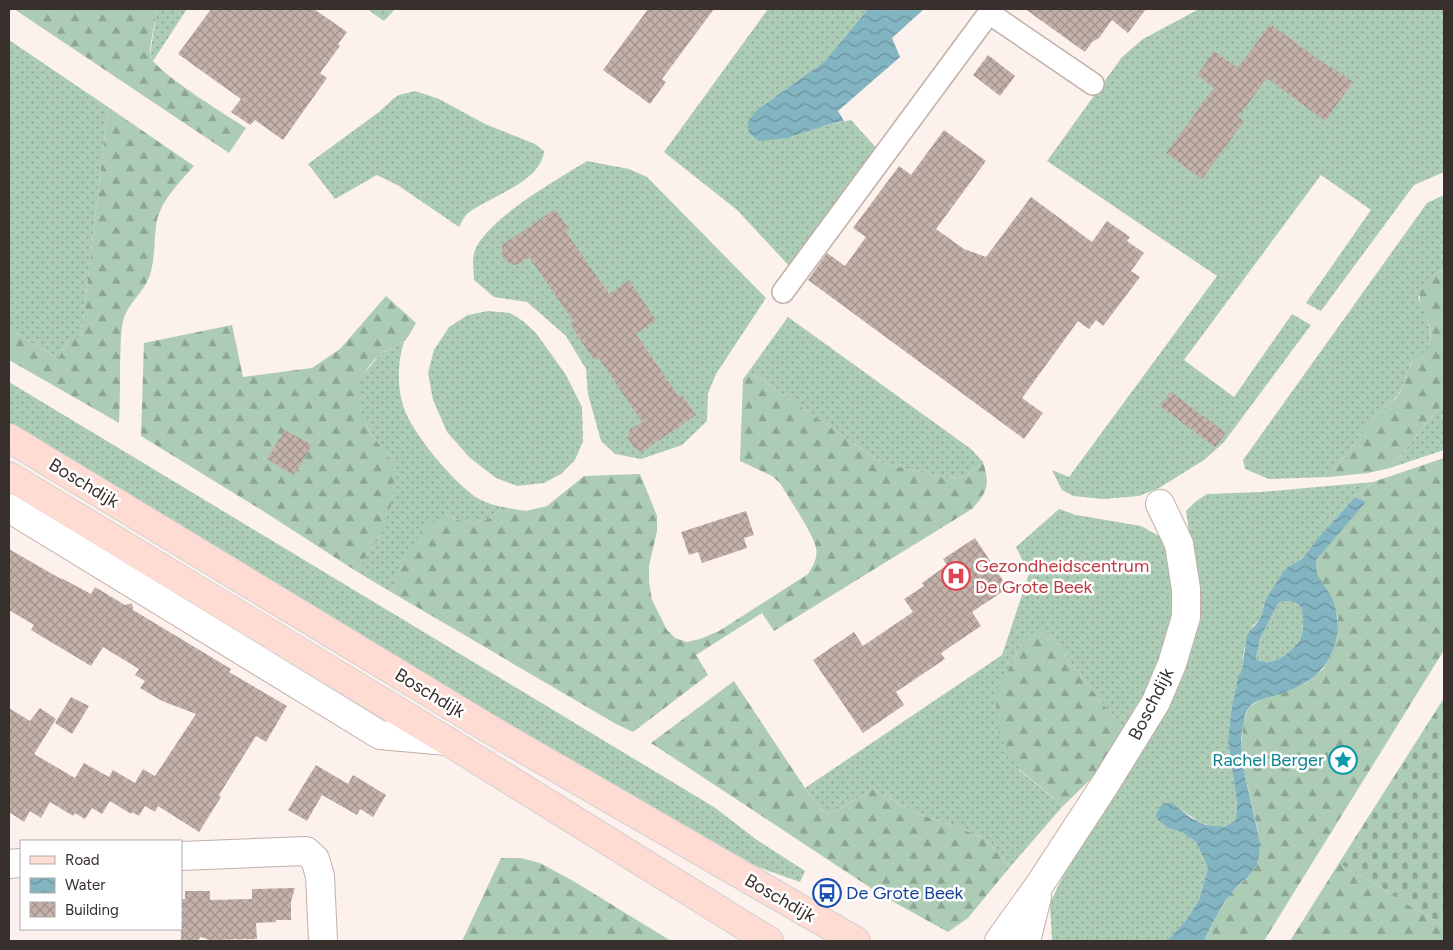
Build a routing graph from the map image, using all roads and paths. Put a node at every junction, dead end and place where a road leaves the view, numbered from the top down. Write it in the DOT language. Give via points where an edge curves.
graph roads {
  1 [pos="991,11"];
  2 [pos="1093,84"];
  3 [pos="783,292"];
  4 [pos="9,438"];
  5 [pos="9,476"];
  6 [pos="1160,504"];
  7 [pos="9,508"];
  8 [pos="447,741"];
  9 [pos="182,856"];
  10 [pos="1040,884"];
  11 [pos="323,941"];
  12 [pos="769,941"];
  13 [pos="856,941"];
  14 [pos="999,941"];
  15 [pos="1026,941"];
  1 -- 2 [label="street"];
  1 -- 3 [label="street"];
  4 -- 13 [label="main road, Boschdijk" via="491,730"];
  5 -- 8 [label="main road, Boschdijk"];
  6 -- 10 [label="street, Boschdijk" via="1179,544 1186,589 1186,617 1172,664 1146,719"];
  7 -- 8 [label="street, Boschdijk" via="380,735"];
  8 -- 12 [label="main road, Boschdijk"];
  9 -- 11 [label="street" via="306,851 315,859 320,876"];
  10 -- 14 [label="street, Boschdijk"];
  10 -- 15 [label="street, Boschdijk"];
}
